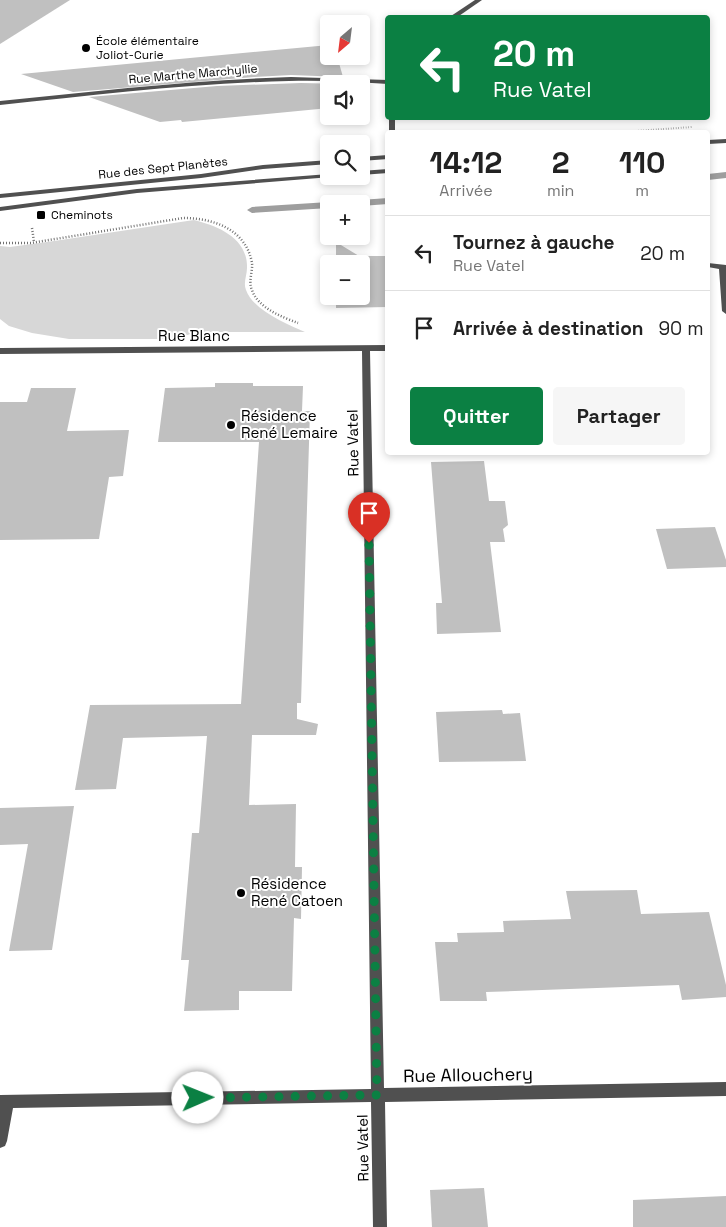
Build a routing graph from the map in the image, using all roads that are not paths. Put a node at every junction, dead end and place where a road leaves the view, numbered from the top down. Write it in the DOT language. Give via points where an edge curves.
graph roads {
  1 [pos="479,0"];
  2 [pos="456,15"];
  3 [pos="385,82"];
  4 [pos="0,103"];
  5 [pos="726,141"];
  6 [pos="710,142"];
  7 [pos="385,157"];
  8 [pos="370,158"];
  9 [pos="320,163"];
  10 [pos="385,172"];
  11 [pos="370,173"];
  12 [pos="320,177"];
  13 [pos="0,196"];
  14 [pos="0,209"];
  15 [pos="710,265"];
  16 [pos="724,267"];
  17 [pos="726,311"];
  18 [pos="385,348"];
  19 [pos="366,349"];
  20 [pos="0,351"];
  21 [pos="726,1089"];
  22 [pos="377,1095"];
  23 [pos="3,1102"];
  24 [pos="0,1141"];
  25 [pos="380,1227"];
  1 -- 2 [label="street"];
  3 -- 4 [label="street, Rue Marthe Marchyllie" via="273,78"];
  5 -- 6 [label="street"];
  7 -- 8 [label="street"];
  9 -- 13 [label="street, Rue des Sept Planètes"];
  10 -- 11 [label="street"];
  12 -- 14 [label="street, Rue des Sept Planètes" via="137,191"];
  15 -- 16 [label="street"];
  16 -- 17 [label="street"];
  18 -- 19 [label="street, Rue Blanc"];
  19 -- 20 [label="street, Rue Blanc"];
  19 -- 22 [label="street, Rue Vatel"];
  21 -- 22 [label="street, Rue Allouchery"];
  22 -- 23 [label="street, Rue Allouchery"];
  22 -- 25 [label="street, Rue Vatel"];
  23 -- 24 [label="street"];
}
